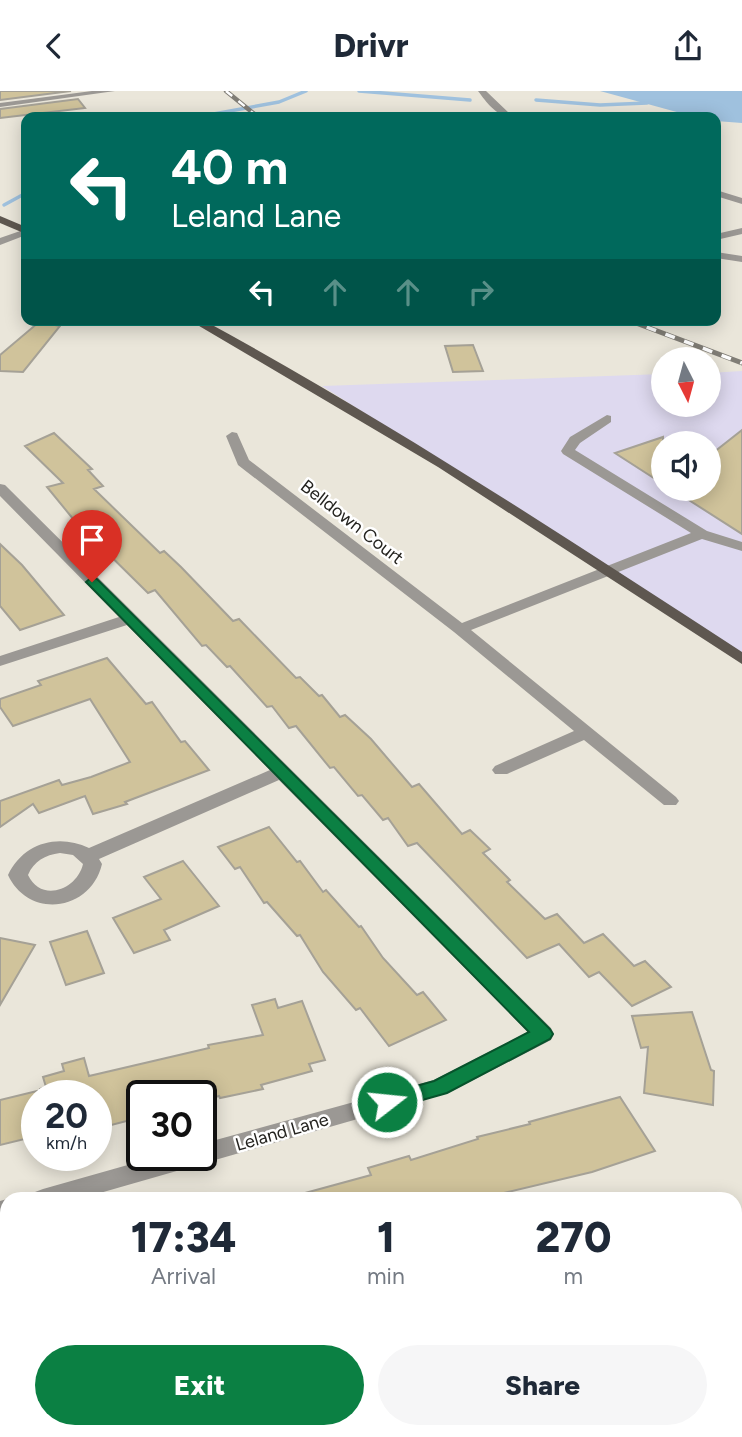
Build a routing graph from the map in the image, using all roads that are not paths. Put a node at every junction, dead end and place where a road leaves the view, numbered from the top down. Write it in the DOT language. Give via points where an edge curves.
graph roads {
  1 [pos="111,91"];
  2 [pos="482,91"];
  3 [pos="0,105"];
  4 [pos="503,112"];
  5 [pos="721,195"];
  6 [pos="742,201"];
  7 [pos="0,219"];
  8 [pos="21,230"];
  9 [pos="742,232"];
  10 [pos="21,234"];
  11 [pos="721,236"];
  12 [pos="0,241"];
  13 [pos="721,256"];
  14 [pos="742,259"];
  15 [pos="205,326"];
  16 [pos="607,419"];
  17 [pos="232,436"];
  18 [pos="0,488"];
  19 [pos="702,534"];
  20 [pos="742,547"];
  21 [pos="604,571"];
  22 [pos="129,619"];
  23 [pos="460,629"];
  24 [pos="742,659"];
  25 [pos="0,661"];
  26 [pos="587,732"];
  27 [pos="501,770"];
  28 [pos="281,772"];
  29 [pos="670,801"];
  30 [pos="88,856"];
  31 [pos="217,1150"];
  32 [pos="143,1171"];
  33 [pos="68,1192"];
  1 -- 3 [label="street"];
  2 -- 4 [label="street"];
  5 -- 6 [label="street"];
  7 -- 8 [label="main road"];
  9 -- 11 [label="street"];
  10 -- 12 [label="street"];
  13 -- 14 [label="street"];
  15 -- 21 [label="main road" via="443,464"];
  16 -- 19 [label="street" via="575,440 568,451"];
  17 -- 23 [label="street, Belldown Court" via="243,463"];
  18 -- 22 [label="street, Leland Lane"];
  19 -- 20 [label="street"];
  19 -- 21 [label="street"];
  21 -- 23 [label="street"];
  21 -- 24 [label="main road"];
  22 -- 25 [label="street"];
  22 -- 28 [label="street, Leland Lane"];
  23 -- 26 [label="street, Belldown Court"];
  26 -- 27 [label="street"];
  26 -- 29 [label="street, Belldown Court"];
  28 -- 30 [label="street"];
  28 -- 31 [label="street, Leland Lane" via="543,1034 440,1087"];
  32 -- 33 [label="street, Leland Lane"];
}
